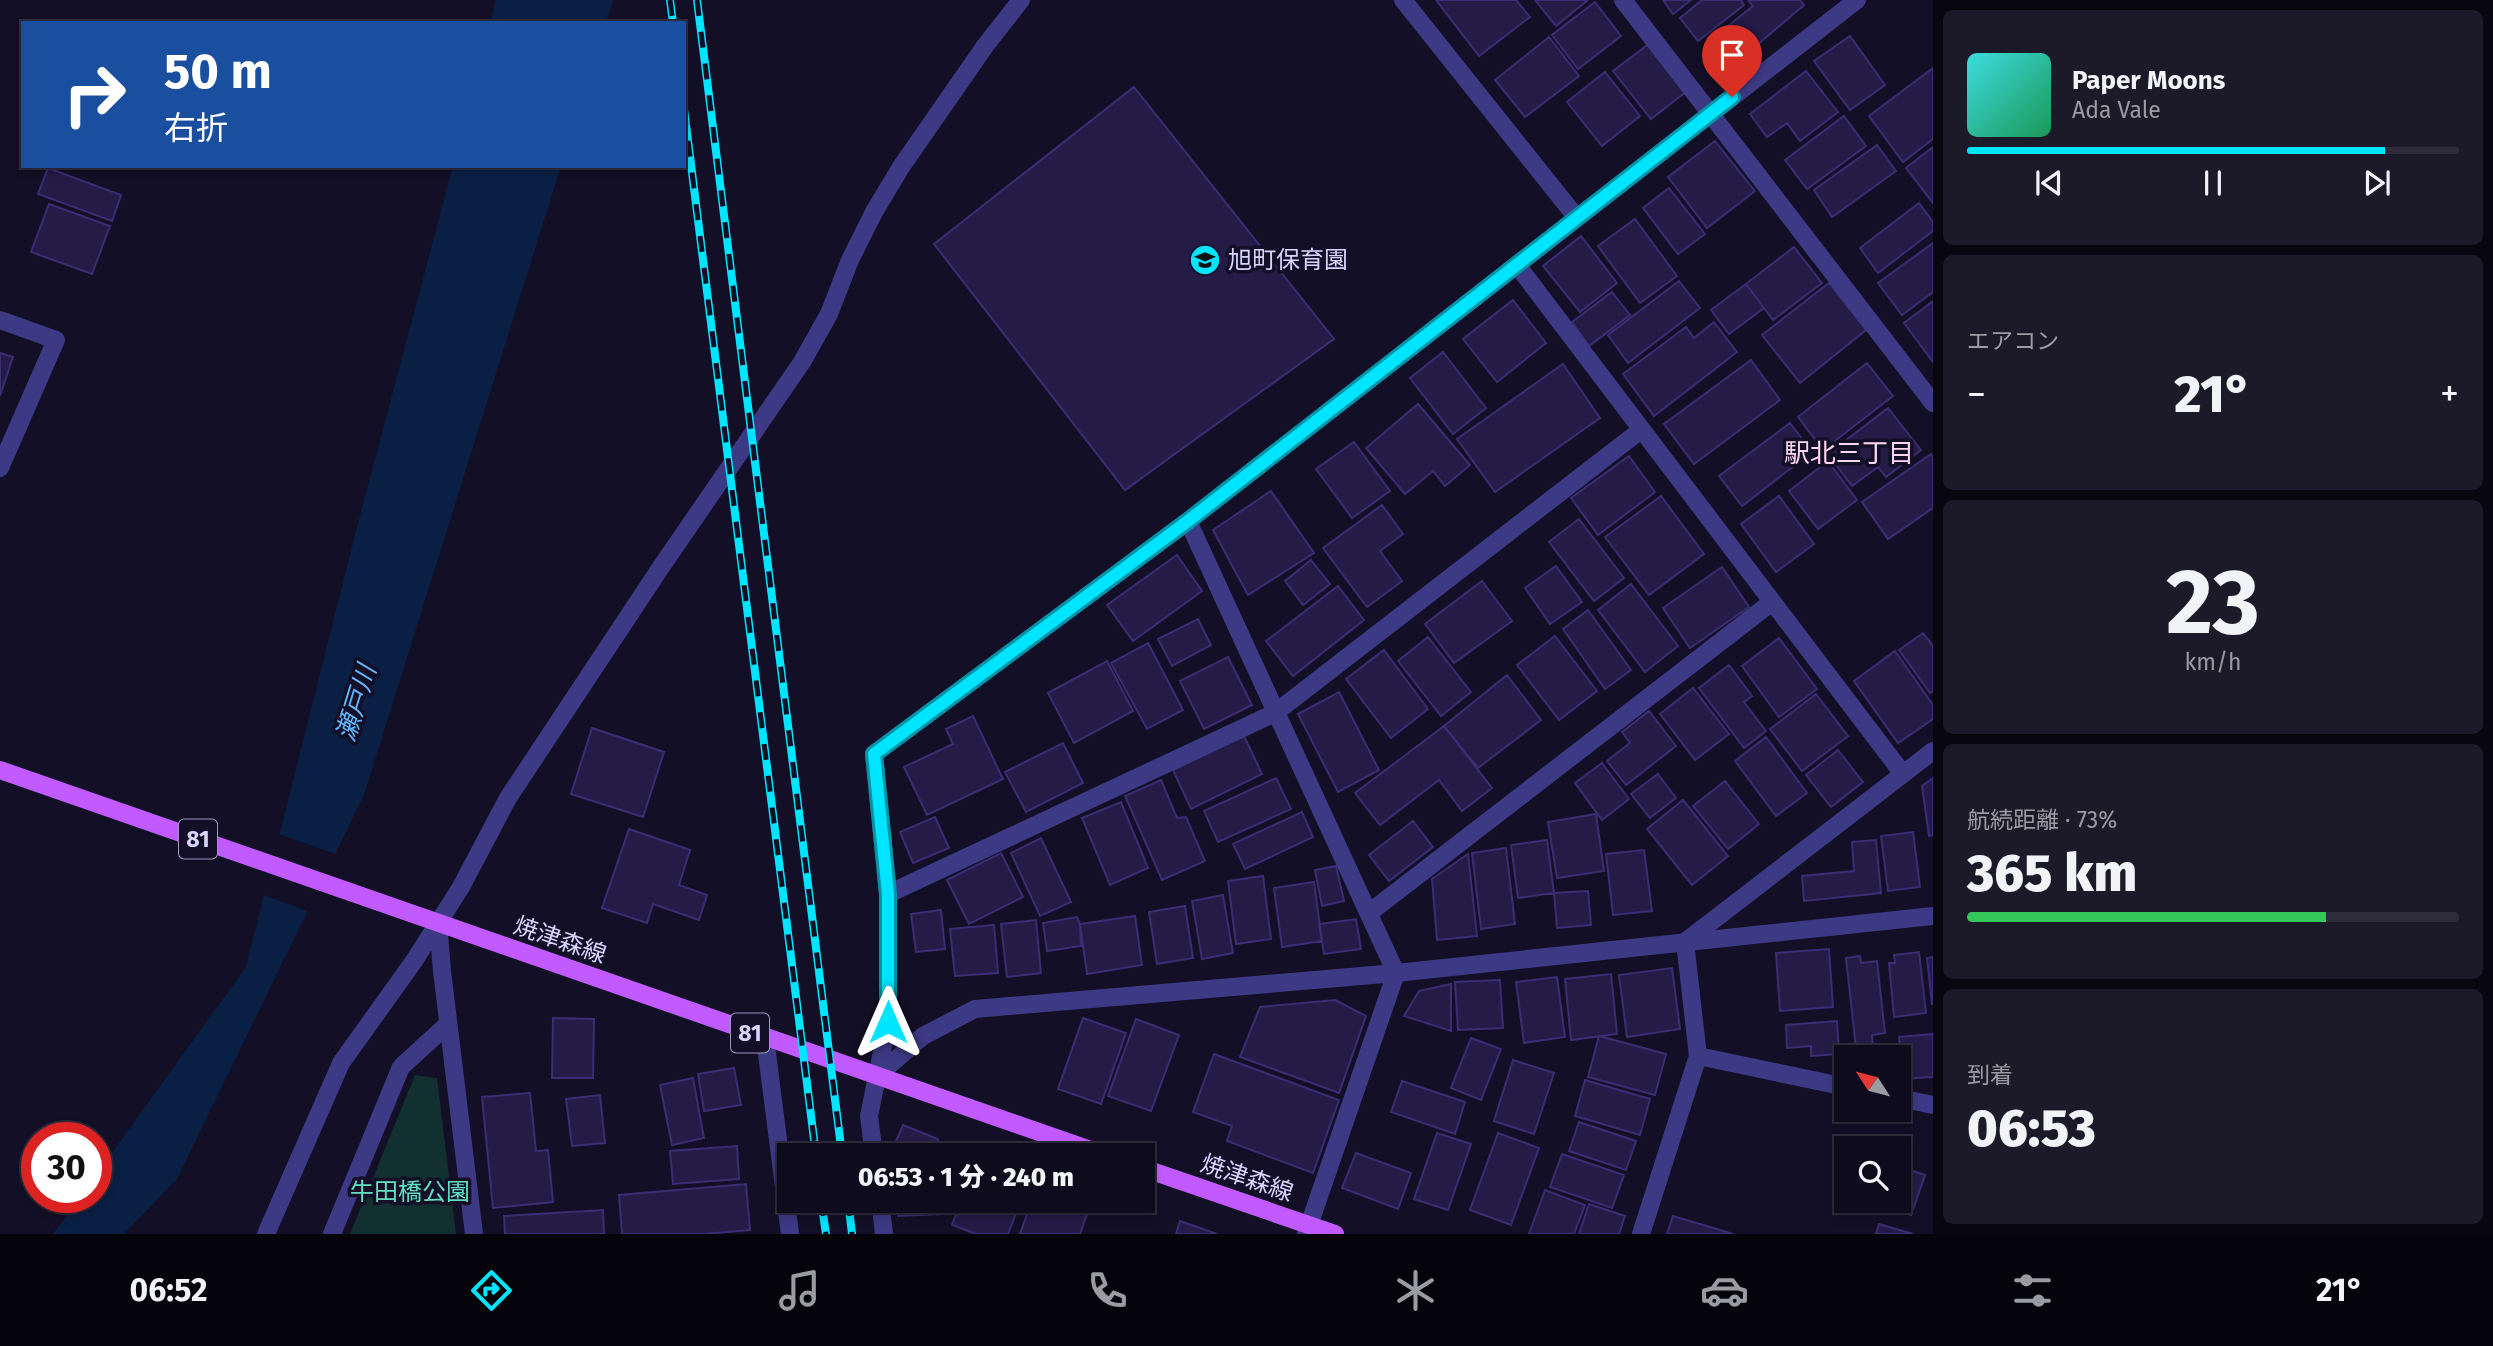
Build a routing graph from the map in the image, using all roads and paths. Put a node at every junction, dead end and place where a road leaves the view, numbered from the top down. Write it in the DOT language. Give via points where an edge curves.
graph roads {
  1 [pos="1021,0"];
  2 [pos="1403,0"];
  3 [pos="1623,0"];
  4 [pos="1857,0"];
  5 [pos="1711,113"];
  6 [pos="1577,218"];
  7 [pos="1517,265"];
  8 [pos="0,320"];
  9 [pos="1933,403"];
  10 [pos="1641,430"];
  11 [pos="0,468"];
  12 [pos="1188,521"];
  13 [pos="1772,602"];
  14 [pos="1275,713"];
  15 [pos="1933,751"];
  16 [pos="0,770"];
  17 [pos="1903,774"];
  18 [pos="888,894"];
  19 [pos="1369,913"];
  20 [pos="1933,916"];
  21 [pos="438,923"];
  22 [pos="1685,942"];
  23 [pos="1396,972"];
  24 [pos="448,1024"];
  25 [pos="765,1038"];
  26 [pos="1698,1056"];
  27 [pos="877,1076"];
  28 [pos="1834,1084"];
  29 [pos="1911,1100"];
  30 [pos="1933,1105"];
  31 [pos="872,1143"];
  32 [pos="1070,1143"];
  33 [pos="1155,1172"];
  34 [pos="882,1213"];
  35 [pos="1307,1229"];
  36 [pos="267,1234"];
  37 [pos="332,1234"];
  38 [pos="474,1234"];
  39 [pos="790,1234"];
  40 [pos="884,1234"];
  41 [pos="1335,1234"];
  42 [pos="1641,1234"];
  1 -- 21 [label="street" via="901,167 868,224 830,314 802,362 508,798"];
  2 -- 6 [label="street"];
  3 -- 5 [label="street"];
  4 -- 5 [label="street"];
  5 -- 6 [label="street"];
  5 -- 9 [label="street"];
  6 -- 7 [label="street"];
  7 -- 10 [label="street"];
  7 -- 12 [label="street"];
  8 -- 11 [label="street" via="55,340"];
  10 -- 13 [label="street"];
  10 -- 14 [label="street"];
  12 -- 14 [label="street"];
  12 -- 18 [label="street" via="874,754"];
  13 -- 17 [label="street"];
  13 -- 19 [label="street"];
  14 -- 18 [label="street"];
  14 -- 19 [label="street"];
  15 -- 17 [label="street"];
  16 -- 21 [label="main road, 焼津森線 / 81"];
  17 -- 22 [label="street"];
  18 -- 27 [label="street" via="888,1022"];
  19 -- 23 [label="street"];
  20 -- 22 [label="street"];
  21 -- 24 [label="street"];
  21 -- 25 [label="main road, 焼津森線 / 81"];
  21 -- 36 [label="street" via="341,1063"];
  22 -- 23 [label="street"];
  22 -- 26 [label="street"];
  23 -- 27 [label="street" via="975,1009 923,1036"];
  23 -- 35 [label="street"];
  24 -- 37 [label="street" via="401,1067"];
  24 -- 38 [label="street"];
  25 -- 27 [label="main road, 焼津森線 / 81"];
  25 -- 39 [label="street"];
  26 -- 28 [label="street"];
  26 -- 42 [label="street"];
  27 -- 31 [label="street" via="869,1116"];
  27 -- 32 [label="main road, 焼津森線 / 81"];
  29 -- 30 [label="street"];
  33 -- 35 [label="main road, 焼津森線"];
  34 -- 40 [label="street"];
  35 -- 41 [label="main road, 焼津森線"];
}
